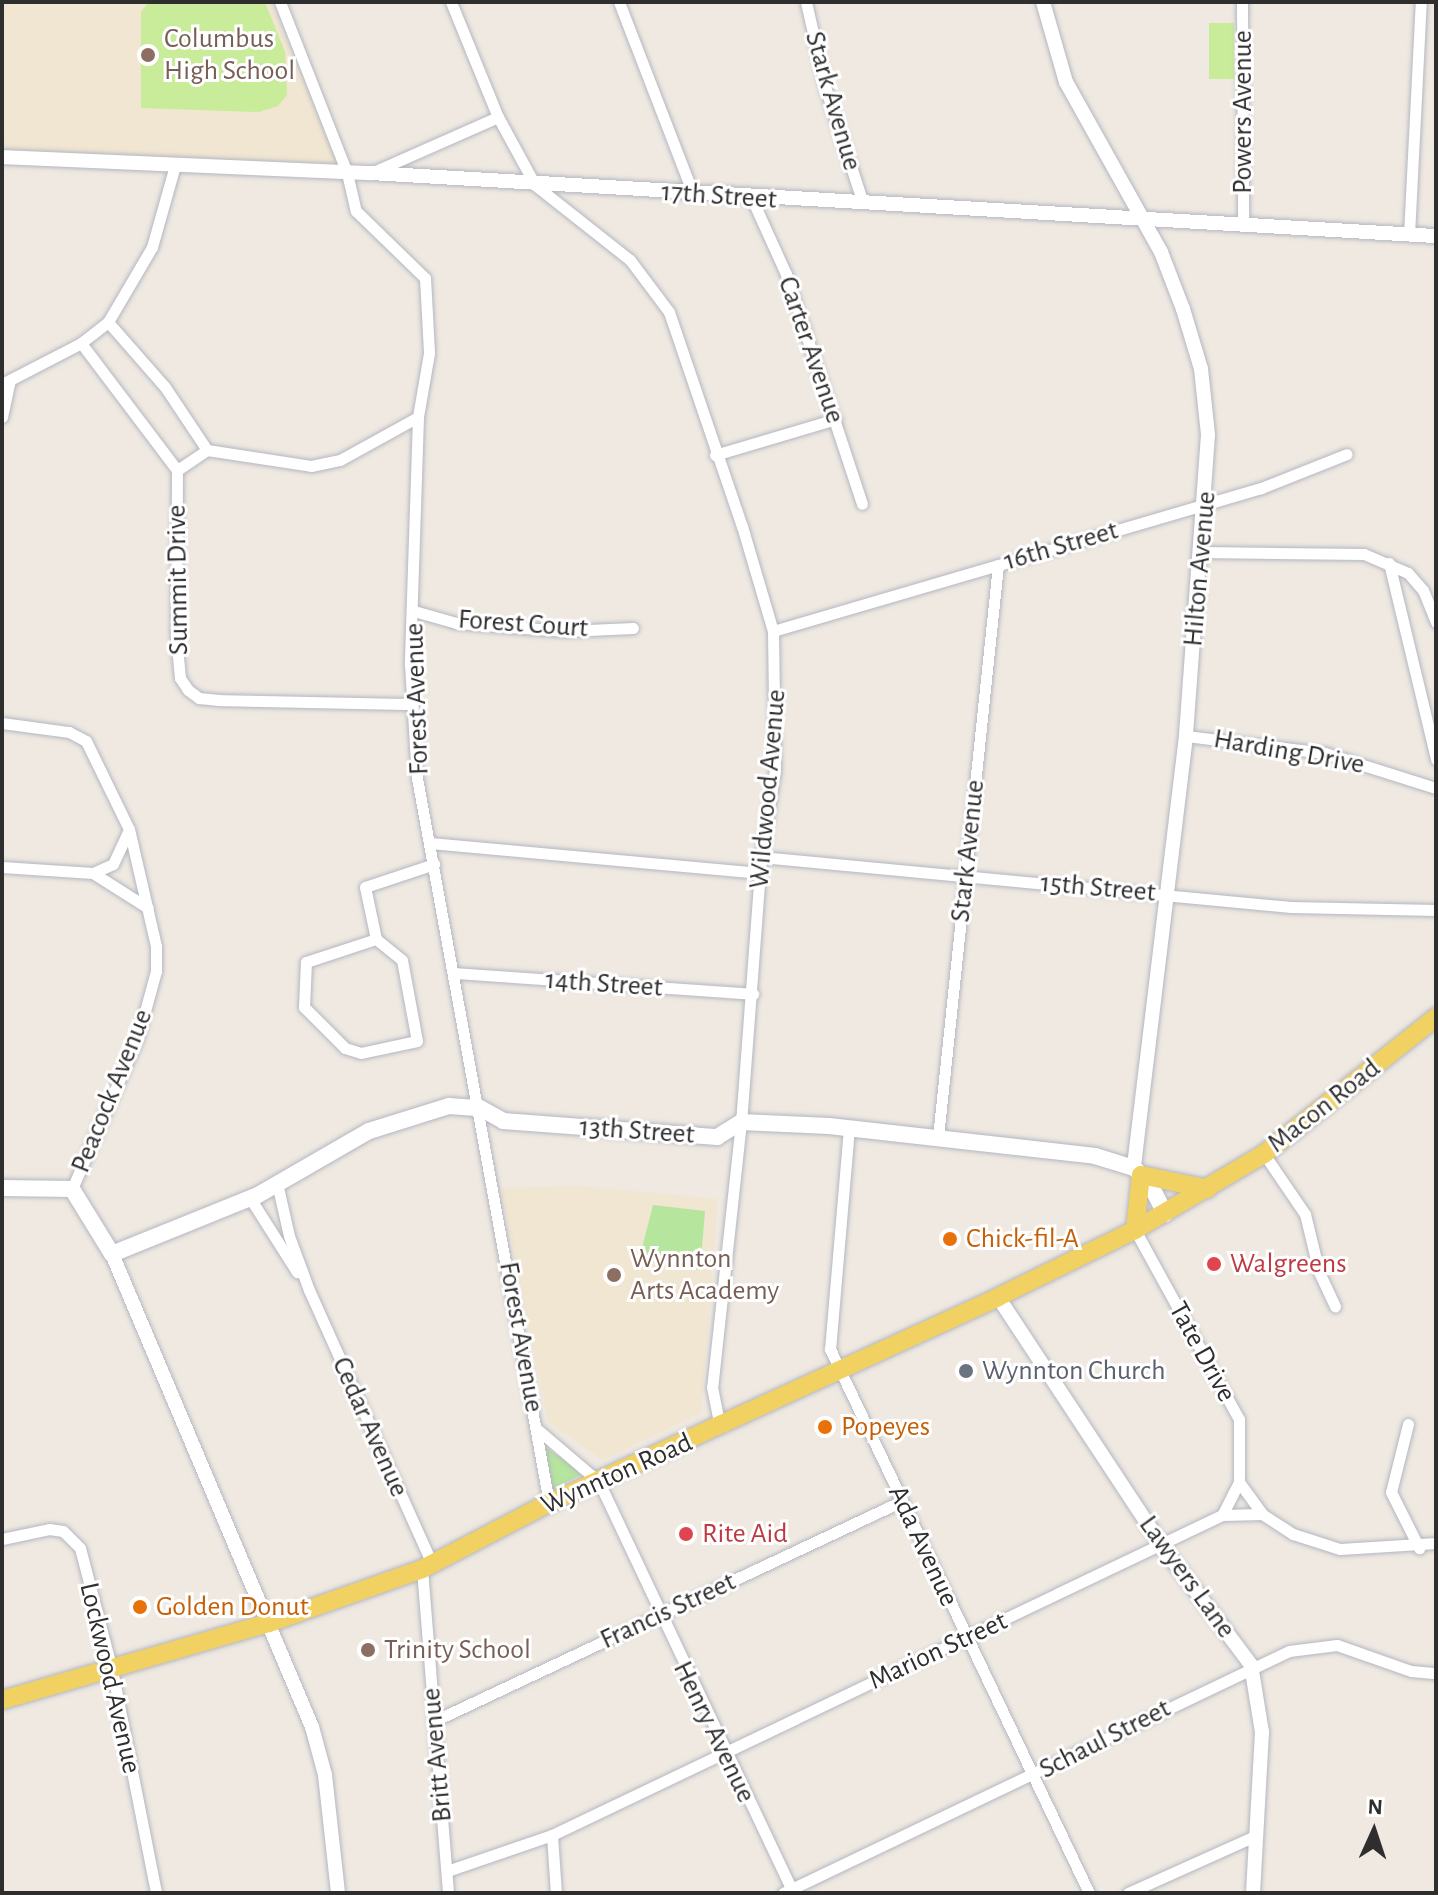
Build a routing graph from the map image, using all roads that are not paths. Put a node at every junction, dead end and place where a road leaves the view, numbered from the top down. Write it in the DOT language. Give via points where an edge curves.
graph roads {
  1 [pos="280,2"];
  2 [pos="451,2"];
  3 [pos="619,2"];
  4 [pos="806,2"];
  5 [pos="1043,2"];
  6 [pos="1242,2"];
  7 [pos="1421,2"];
  8 [pos="498,117"];
  9 [pos="2,157"];
  10 [pos="175,165"];
  11 [pos="347,173"];
  12 [pos="371,173"];
  13 [pos="535,185"];
  14 [pos="693,194"];
  15 [pos="752,199"];
  16 [pos="862,200"];
  17 [pos="1143,220"];
  18 [pos="1243,222"];
  19 [pos="1409,235"];
  20 [pos="1436,236"];
  21 [pos="108,322"];
  22 [pos="81,343"];
  23 [pos="6,384"];
  24 [pos="2,417"];
  25 [pos="418,417"];
  26 [pos="836,419"];
  27 [pos="207,450"];
  28 [pos="1347,454"];
  29 [pos="715,455"];
  30 [pos="177,470"];
  31 [pos="862,504"];
  32 [pos="1206,505"];
  33 [pos="1201,552"];
  34 [pos="1389,563"];
  35 [pos="998,565"];
  36 [pos="414,611"];
  37 [pos="1436,622"];
  38 [pos="633,628"];
  39 [pos="773,631"];
  40 [pos="411,704"];
  41 [pos="2,723"];
  42 [pos="1186,736"];
  43 [pos="1436,759"];
  44 [pos="1436,788"];
  45 [pos="129,829"];
  46 [pos="430,843"];
  47 [pos="761,857"];
  48 [pos="434,864"];
  49 [pos="2,867"];
  50 [pos="93,873"];
  51 [pos="761,873"];
  52 [pos="966,875"];
  53 [pos="1168,895"];
  54 [pos="148,908"];
  55 [pos="1436,910"];
  56 [pos="376,939"];
  57 [pos="455,973"];
  58 [pos="753,994"];
  59 [pos="1436,1017"];
  60 [pos="480,1108"];
  61 [pos="741,1122"];
  62 [pos="849,1128"];
  63 [pos="938,1137"];
  64 [pos="1264,1154"];
  65 [pos="1138,1172"];
  66 [pos="277,1183"];
  67 [pos="2,1188"];
  68 [pos="72,1189"];
  69 [pos="1208,1189"];
  70 [pos="250,1198"];
  71 [pos="1165,1214"];
  72 [pos="1135,1230"];
  73 [pos="112,1254"];
  74 [pos="309,1290"];
  75 [pos="998,1297"];
  76 [pos="1335,1306"];
  77 [pos="841,1371"];
  78 [pos="1408,1424"];
  79 [pos="720,1427"];
  80 [pos="537,1429"];
  81 [pos="599,1482"];
  82 [pos="1239,1482"];
  83 [pos="902,1501"];
  84 [pos="549,1503"];
  85 [pos="1262,1514"];
  86 [pos="1222,1515"];
  87 [pos="2,1539"];
  88 [pos="1436,1543"];
  89 [pos="1162,1546"];
  90 [pos="1419,1548"];
  91 [pos="427,1566"];
  92 [pos="658,1616"];
  93 [pos="269,1623"];
  94 [pos="966,1636"];
  95 [pos="1251,1665"];
  96 [pos="112,1670"];
  97 [pos="1436,1673"];
  98 [pos="2,1700"];
  99 [pos="434,1721"];
  100 [pos="723,1753"];
  101 [pos="1030,1777"];
  102 [pos="552,1835"];
  103 [pos="1257,1835"];
  104 [pos="447,1871"];
  105 [pos="789,1892"];
  106 [pos="156,1893"];
  107 [pos="338,1893"];
  108 [pos="448,1893"];
  109 [pos="556,1893"];
  110 [pos="1089,1893"];
  111 [pos="1128,1893"];
  112 [pos="1253,1893"];
  1 -- 11 [label="street, Forest Avenue"];
  2 -- 8 [label="street, Wildwood Avenue"];
  3 -- 14 [label="street"];
  4 -- 16 [label="street, Stark Avenue" via="826,90"];
  5 -- 17 [label="street, Hilton Avenue" via="1066,82"];
  6 -- 18 [label="street, Powers Avenue"];
  7 -- 19 [label="street"];
  8 -- 12 [label="street"];
  8 -- 13 [label="street, Wildwood Avenue"];
  9 -- 10 [label="street, 17th Street"];
  10 -- 11 [label="street, 17th Street"];
  10 -- 21 [label="street" via="152,247"];
  11 -- 12 [label="street, 17th Street"];
  11 -- 25 [label="street, Forest Avenue" via="356,211 425,278 429,353"];
  12 -- 13 [label="street, 17th Street"];
  13 -- 14 [label="street, 17th Street"];
  13 -- 29 [label="street, Wildwood Avenue" via="630,260 654,288 686,356"];
  14 -- 15 [label="street, 17th Street"];
  15 -- 16 [label="street, 17th Street"];
  15 -- 26 [label="street, Carter Avenue" via="786,274"];
  16 -- 17 [label="street, 17th Street"];
  17 -- 18 [label="street, 17th Street"];
  17 -- 32 [label="street, Hilton Avenue" via="1178,295 1201,369 1208,435"];
  18 -- 19 [label="street, 17th Street"];
  19 -- 20 [label="street, 17th Street"];
  21 -- 22 [label="street"];
  21 -- 27 [label="street" via="165,387"];
  22 -- 23 [label="street"];
  22 -- 30 [label="street"];
  23 -- 24 [label="street"];
  25 -- 27 [label="street" via="340,460 311,466"];
  25 -- 36 [label="street, Forest Avenue"];
  26 -- 29 [label="street"];
  26 -- 31 [label="street, Carter Avenue"];
  27 -- 30 [label="street, Summit Drive"];
  28 -- 32 [label="street, 16th Street" via="1326,466"];
  29 -- 39 [label="street, Wildwood Avenue"];
  30 -- 40 [label="street, Summit Drive" via="176,635 180,678 188,690 199,698 219,700"];
  32 -- 33 [label="street, Hilton Avenue"];
  32 -- 35 [label="street, 16th Street"];
  33 -- 34 [label="street" via="1364,554"];
  33 -- 42 [label="street, Hilton Avenue"];
  34 -- 37 [label="street" via="1423,590"];
  34 -- 43 [label="street"];
  35 -- 39 [label="street, 16th Street"];
  35 -- 52 [label="street, Stark Avenue"];
  36 -- 38 [label="street, Forest Court" via="456,623 566,631"];
  36 -- 40 [label="street, Forest Avenue"];
  39 -- 47 [label="street, Wildwood Avenue" via="775,770"];
  40 -- 46 [label="street, Forest Avenue"];
  41 -- 45 [label="street, Peacock Avenue" via="69,732 86,741"];
  42 -- 44 [label="street, Harding Drive" via="1325,753"];
  42 -- 53 [label="street, Hilton Avenue"];
  45 -- 50 [label="street" via="113,864"];
  45 -- 54 [label="street, Peacock Avenue"];
  46 -- 48 [label="street, Forest Avenue"];
  46 -- 51 [label="street"];
  47 -- 51 [label="street, Wildwood Avenue"];
  47 -- 52 [label="street, 15th Street"];
  48 -- 56 [label="street" via="365,887"];
  48 -- 57 [label="street, Forest Avenue"];
  49 -- 50 [label="street"];
  50 -- 54 [label="street"];
  51 -- 58 [label="street, Wildwood Avenue"];
  52 -- 53 [label="street, 15th Street"];
  52 -- 63 [label="street, Stark Avenue"];
  53 -- 55 [label="street, 15th Street" via="1291,907"];
  53 -- 65 [label="street, Hilton Avenue"];
  54 -- 68 [label="street, Peacock Avenue" via="156,946 148,1007"];
  56 -- 56 [label="street" via="402,960 417,1041 361,1053 345,1048 304,1007 306,962"];
  57 -- 58 [label="street, 14th Street"];
  57 -- 60 [label="street, Forest Avenue"];
  58 -- 61 [label="street, Wildwood Avenue"];
  59 -- 64 [label="main road, Macon Road"];
  60 -- 61 [label="main road, 13th Street" via="503,1121 717,1137"];
  60 -- 66 [label="main road, 13th Street" via="449,1106 411,1114 324,1154"];
  60 -- 80 [label="street, Forest Avenue"];
  61 -- 62 [label="main road, 13th Street"];
  61 -- 79 [label="street, Wildwood Avenue" via="712,1387"];
  62 -- 63 [label="main road, 13th Street"];
  62 -- 77 [label="street" via="829,1333"];
  63 -- 65 [label="main road, 13th Street" via="1095,1156"];
  64 -- 69 [label="main road, Macon Road"];
  64 -- 76 [label="street" via="1305,1214"];
  65 -- 69 [label="main road"];
  65 -- 71 [label="main road"];
  65 -- 72 [label="main road"];
  66 -- 70 [label="main road, 13th Street"];
  66 -- 74 [label="street"];
  67 -- 68 [label="main road"];
  68 -- 73 [label="main road, Peacock Avenue"];
  69 -- 71 [label="main road, Wynnton Road"];
  70 -- 73 [label="main road, 13th Street"];
  70 -- 74 [label="street"];
  71 -- 72 [label="main road, Wynnton Road"];
  72 -- 75 [label="main road, Wynnton Road"];
  72 -- 82 [label="street, Tate Drive" via="1239,1419"];
  73 -- 93 [label="street, Peacock Avenue"];
  74 -- 91 [label="street, Cedar Avenue"];
  75 -- 77 [label="main road, Wynnton Road"];
  75 -- 89 [label="street, Lawyers Lane"];
  77 -- 79 [label="main road, Wynnton Road"];
  77 -- 83 [label="street, Ada Avenue"];
  78 -- 90 [label="street" via="1391,1492"];
  79 -- 81 [label="main road, Wynnton Road"];
  80 -- 81 [label="street, Forest Avenue"];
  80 -- 84 [label="street, Forest Avenue"];
  81 -- 84 [label="main road, Wynnton Road"];
  81 -- 92 [label="street, Henry Avenue"];
  82 -- 85 [label="street"];
  82 -- 86 [label="street, Tate Drive"];
  83 -- 92 [label="street, Francis Street"];
  83 -- 94 [label="street, Ada Avenue"];
  84 -- 91 [label="main road, Wynnton Road"];
  85 -- 86 [label="street, Marion Street"];
  85 -- 90 [label="street" via="1293,1534 1340,1549"];
  86 -- 89 [label="street, Marion Street"];
  87 -- 96 [label="street, Lockwood Avenue" via="49,1529 73,1537"];
  88 -- 90 [label="street"];
  89 -- 94 [label="street, Marion Street"];
  89 -- 95 [label="street, Lawyers Lane"];
  91 -- 93 [label="main road, Wynnton Road"];
  91 -- 99 [label="street, Britt Avenue"];
  92 -- 99 [label="street, Francis Street"];
  92 -- 100 [label="street, Henry Avenue"];
  93 -- 96 [label="main road, Wynnton Road"];
  93 -- 107 [label="street, Peacock Avenue" via="320,1751"];
  94 -- 100 [label="street, Marion Street"];
  94 -- 101 [label="street, Ada Avenue"];
  95 -- 97 [label="street, Schaul Street" via="1289,1651 1337,1645 1411,1671"];
  95 -- 101 [label="street, Schaul Street"];
  95 -- 103 [label="street, Lawyers Lane" via="1262,1732"];
  96 -- 98 [label="main road, Wynnton Road"];
  96 -- 106 [label="street, Lockwood Avenue"];
  99 -- 104 [label="street, Britt Avenue"];
  100 -- 102 [label="street, Marion Street"];
  100 -- 105 [label="street, Henry Avenue"];
  101 -- 105 [label="street, Schaul Street"];
  101 -- 110 [label="street, Ada Avenue"];
  102 -- 104 [label="street, Marion Street"];
  102 -- 109 [label="street"];
  103 -- 111 [label="street"];
  103 -- 112 [label="street, Lawyers Lane"];
  104 -- 108 [label="street, Britt Avenue"];
}
